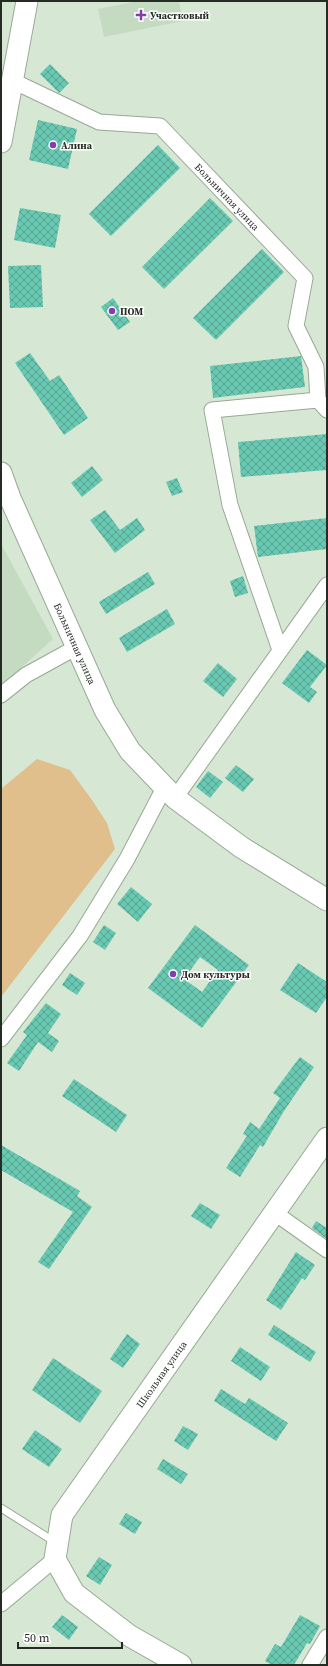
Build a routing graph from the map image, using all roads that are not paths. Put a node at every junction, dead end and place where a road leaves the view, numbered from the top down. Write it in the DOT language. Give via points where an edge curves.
graph roads {
  1 [pos="27,1"];
  2 [pos="13,81"];
  3 [pos="1,142"];
  4 [pos="323,405"];
  5 [pos="1,473"];
  6 [pos="327,585"];
  7 [pos="77,647"];
  8 [pos="280,650"];
  9 [pos="1,695"];
  10 [pos="170,793"];
  11 [pos="327,900"];
  12 [pos="1,1039"];
  13 [pos="327,1138"];
  14 [pos="275,1213"];
  15 [pos="327,1250"];
  16 [pos="1,1508"];
  17 [pos="56,1551"];
  18 [pos="1,1604"];
  19 [pos="327,1637"];
  20 [pos="181,1665"];
  21 [pos="310,1665"];
  1 -- 2 [label="street"];
  2 -- 3 [label="street"];
  2 -- 4 [label="street, Больничная улица" via="99,122 160,126 305,278 296,326 316,367"];
  4 -- 8 [label="street" via="212,410 230,505"];
  5 -- 7 [label="street, Больничная улица"];
  6 -- 8 [label="street"];
  7 -- 9 [label="street" via="26,675"];
  7 -- 10 [label="street, Больничная улица" via="105,710 130,752"];
  8 -- 10 [label="street"];
  10 -- 11 [label="street, Больничная улица" via="241,847"];
  10 -- 12 [label="street" via="80,936"];
  13 -- 14 [label="street, Школьная улица"];
  14 -- 15 [label="street"];
  14 -- 17 [label="street, Школьная улица" via="62,1515"];
  16 -- 17 [label="lane"];
  17 -- 18 [label="street"];
  17 -- 20 [label="street" via="74,1594 130,1636"];
  19 -- 21 [label="street"];
}
